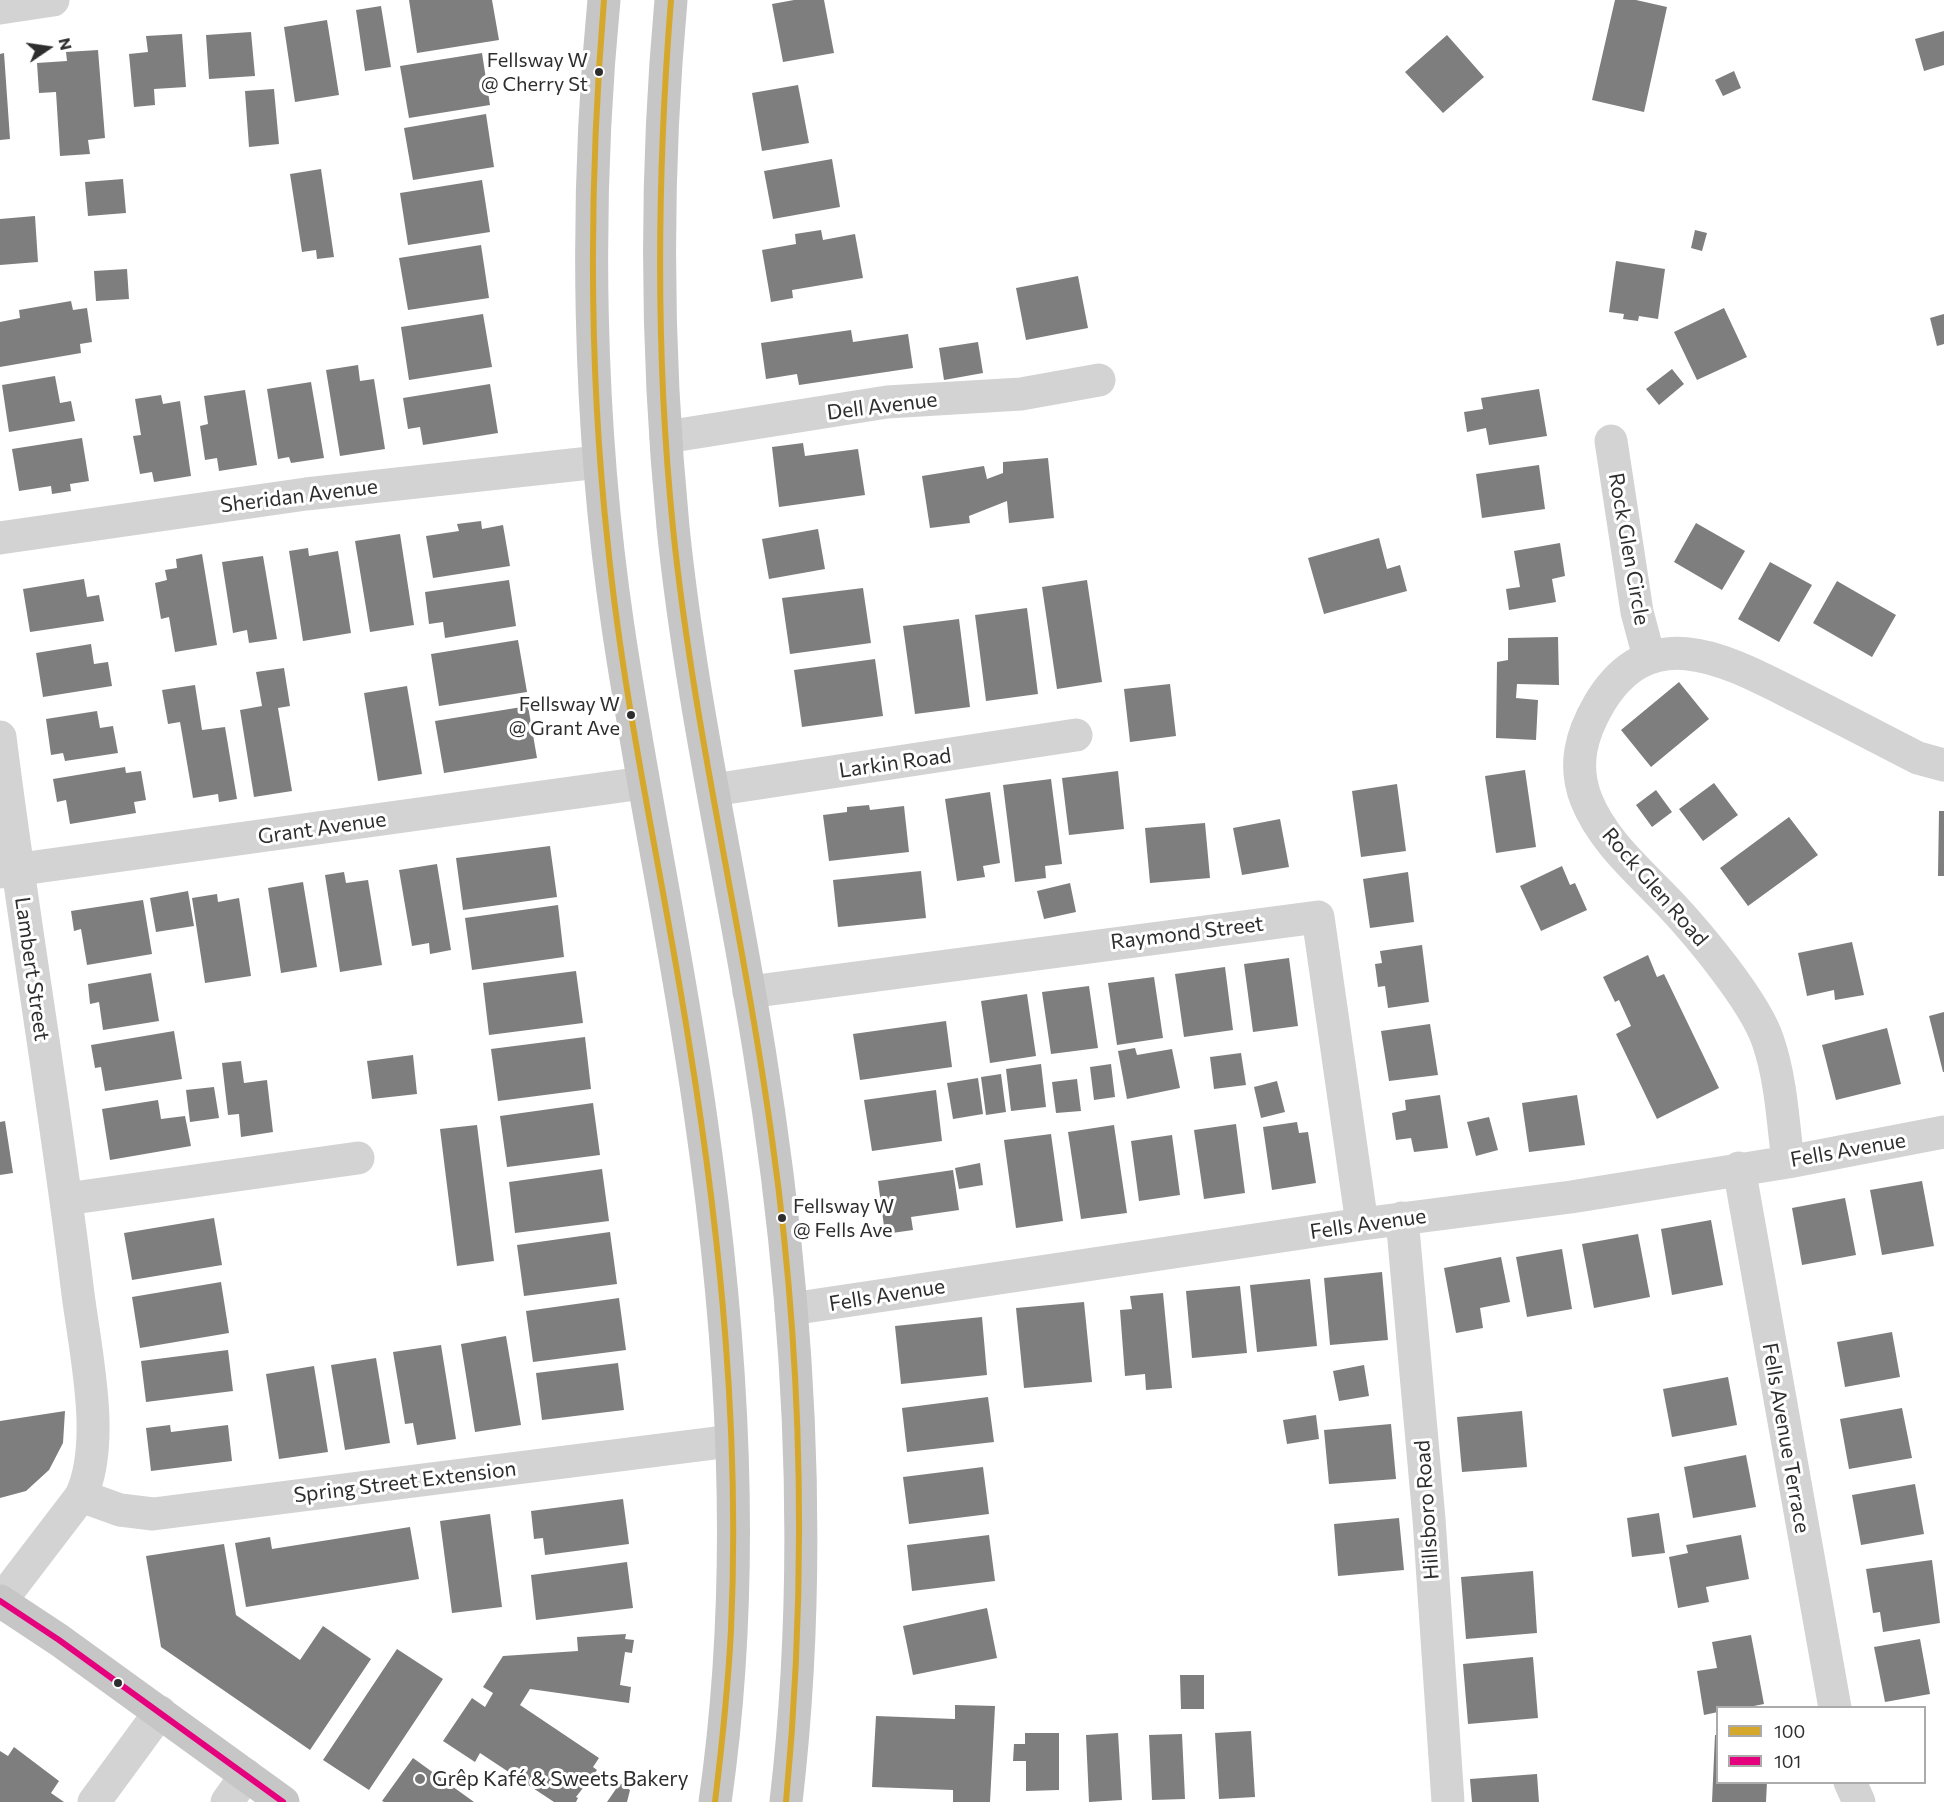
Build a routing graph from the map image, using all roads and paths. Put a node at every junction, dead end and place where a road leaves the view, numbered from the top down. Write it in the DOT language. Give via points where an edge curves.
graph roads {
  1 [pos="53,0"];
  2 [pos="604,0"];
  3 [pos="671,0"];
  4 [pos="0,9"];
  5 [pos="1099,380"];
  6 [pos="666,437"];
  7 [pos="1611,441"];
  8 [pos="599,462"];
  9 [pos="0,538"];
  10 [pos="1649,657"];
  11 [pos="1076,735"];
  12 [pos="0,737"];
  13 [pos="1944,765"];
  14 [pos="643,783"];
  15 [pos="713,790"];
  16 [pos="8,871"];
  17 [pos="749,992"];
  18 [pos="1944,1132"];
  19 [pos="358,1158"];
  20 [pos="1788,1162"];
  21 [pos="1739,1168"];
  22 [pos="66,1199"];
  23 [pos="1402,1218"];
  24 [pos="1362,1224"];
  25 [pos="791,1310"];
  26 [pos="731,1441"];
  27 [pos="81,1496"];
  28 [pos="0,1602"];
  29 [pos="1835,1706"];
  30 [pos="160,1712"];
  31 [pos="246,1776"];
  32 [pos="1851,1784"];
  33 [pos="94,1802"];
  34 [pos="227,1802"];
  35 [pos="283,1802"];
  36 [pos="715,1802"];
  37 [pos="786,1802"];
  38 [pos="1448,1802"];
  39 [pos="1859,1802"];
  1 -- 4 [label="street"];
  2 -- 8 [label="main road" via="593,242"];
  3 -- 6 [label="main road" via="660,147 661,348"];
  5 -- 6 [label="street, Dell Avenue" via="1021,394 887,402"];
  6 -- 15 [label="main road" via="675,541"];
  7 -- 10 [label="street, Rock Glen Circle" via="1637,612"];
  8 -- 9 [label="street, Sheridan Avenue" via="306,494"];
  8 -- 14 [label="main road" via="618,624"];
  10 -- 13 [label="street, Rock Glen Road" via="1689,653 1731,663 1918,758"];
  10 -- 20 [label="street, Rock Glen Road" via="1608,690 1588,723 1580,751 1582,787 1608,836 1711,951 1763,1030 1775,1069"];
  11 -- 15 [label="street, Larkin Road"];
  12 -- 16 [label="street, Lambert Street"];
  14 -- 16 [label="street, Grant Avenue"];
  14 -- 26 [label="main road" via="682,998 711,1192"];
  15 -- 17 [label="main road"];
  16 -- 22 [label="street, Lambert Street"];
  17 -- 24 [label="street, Raymond Street" via="1318,917"];
  17 -- 25 [label="main road" via="774,1158"];
  18 -- 20 [label="street, Fells Avenue"];
  19 -- 22 [label="street"];
  20 -- 21 [label="street, Fells Avenue"];
  21 -- 23 [label="street, Fells Avenue" via="1571,1197"];
  21 -- 29 [label="street, Fells Avenue Terrace"];
  22 -- 27 [label="street, Lambert Street" via="92,1418 92,1462"];
  23 -- 24 [label="street, Fells Avenue"];
  23 -- 38 [label="street, Hillsboro Road" via="1427,1496"];
  24 -- 25 [label="street, Fells Avenue"];
  25 -- 37 [label="main road" via="800,1507 799,1606"];
  26 -- 27 [label="street, Spring Street Extension" via="153,1514 120,1510"];
  26 -- 36 [label="main road" via="731,1659"];
  27 -- 28 [label="street, Lambert Street"];
  28 -- 30 [label="main road"];
  30 -- 31 [label="main road"];
  30 -- 33 [label="street"];
  31 -- 34 [label="street"];
  31 -- 35 [label="main road"];
  32 -- 39 [label="street"];
}
